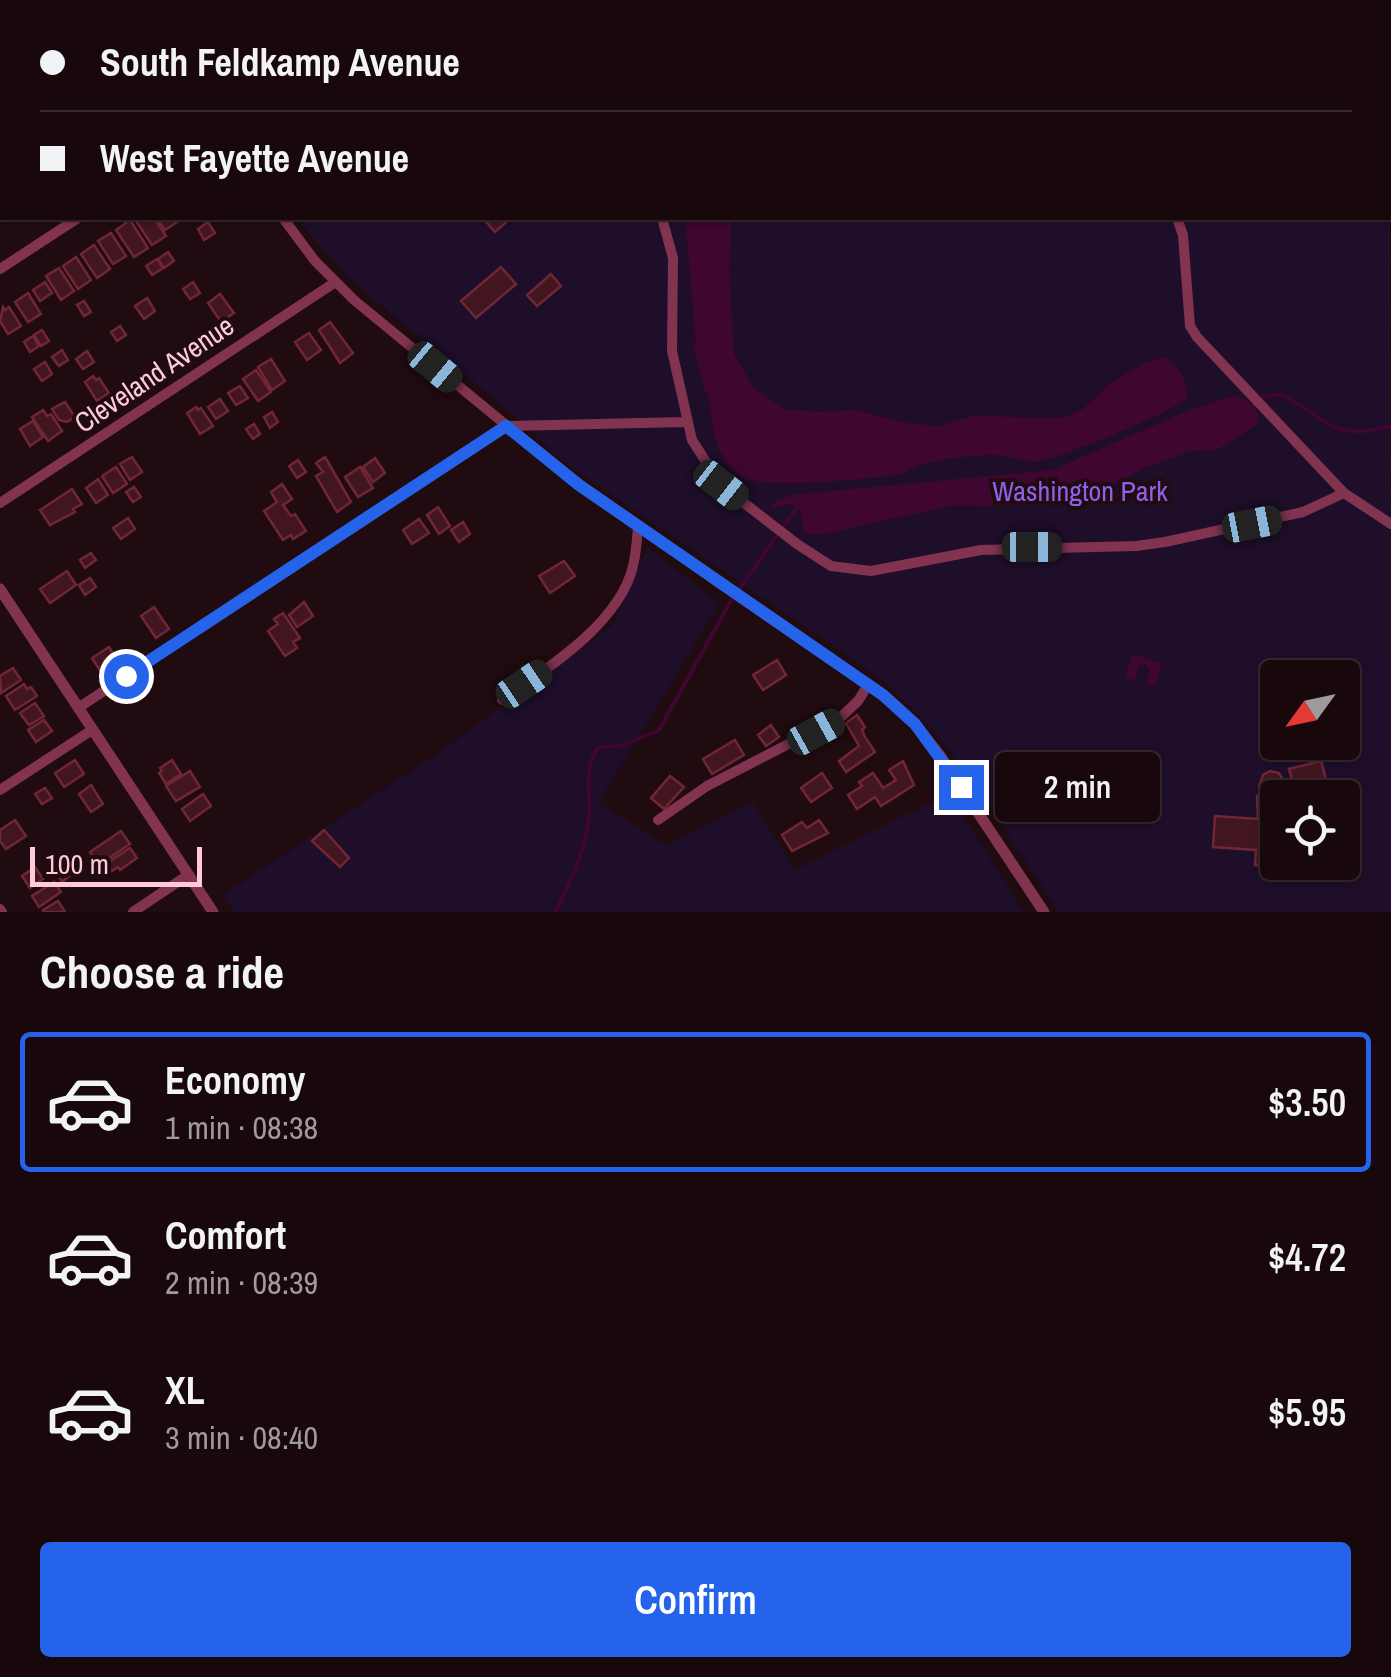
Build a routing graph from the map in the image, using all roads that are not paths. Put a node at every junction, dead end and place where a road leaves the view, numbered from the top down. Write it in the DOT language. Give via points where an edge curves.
graph roads {
  1 [pos="75,220"];
  2 [pos="283,220"];
  3 [pos="663,220"];
  4 [pos="1178,220"];
  5 [pos="0,269"];
  6 [pos="334,283"];
  7 [pos="685,422"];
  8 [pos="506,426"];
  9 [pos="1344,493"];
  10 [pos="0,503"];
  11 [pos="1391,524"];
  12 [pos="638,526"];
  13 [pos="712,577"];
  14 [pos="0,589"];
  15 [pos="868,684"];
  16 [pos="502,700"];
  17 [pos="78,708"];
  18 [pos="92,730"];
  19 [pos="0,790"];
  20 [pos="658,820"];
  21 [pos="188,875"];
  22 [pos="133,912"];
  23 [pos="213,912"];
  24 [pos="1044,912"];
  1 -- 5 [label="street"];
  2 -- 6 [label="street"];
  3 -- 7 [label="street" via="673,258 672,351"];
  4 -- 9 [label="street" via="1190,326"];
  6 -- 8 [label="street"];
  6 -- 10 [label="street, Cleveland Avenue"];
  7 -- 8 [label="street"];
  7 -- 9 [label="street" via="714,478 771,524 831,566 871,571 981,550 1165,542 1303,512"];
  8 -- 12 [label="street"];
  8 -- 17 [label="street"];
  9 -- 11 [label="street"];
  12 -- 13 [label="street"];
  12 -- 16 [label="street" via="633,569 607,617"];
  13 -- 15 [label="street"];
  14 -- 17 [label="street"];
  15 -- 20 [label="street" via="841,718 707,786"];
  15 -- 24 [label="street" via="941,757"];
  17 -- 18 [label="street"];
  18 -- 19 [label="street"];
  18 -- 21 [label="street"];
  21 -- 22 [label="street"];
  21 -- 23 [label="street"];
}
